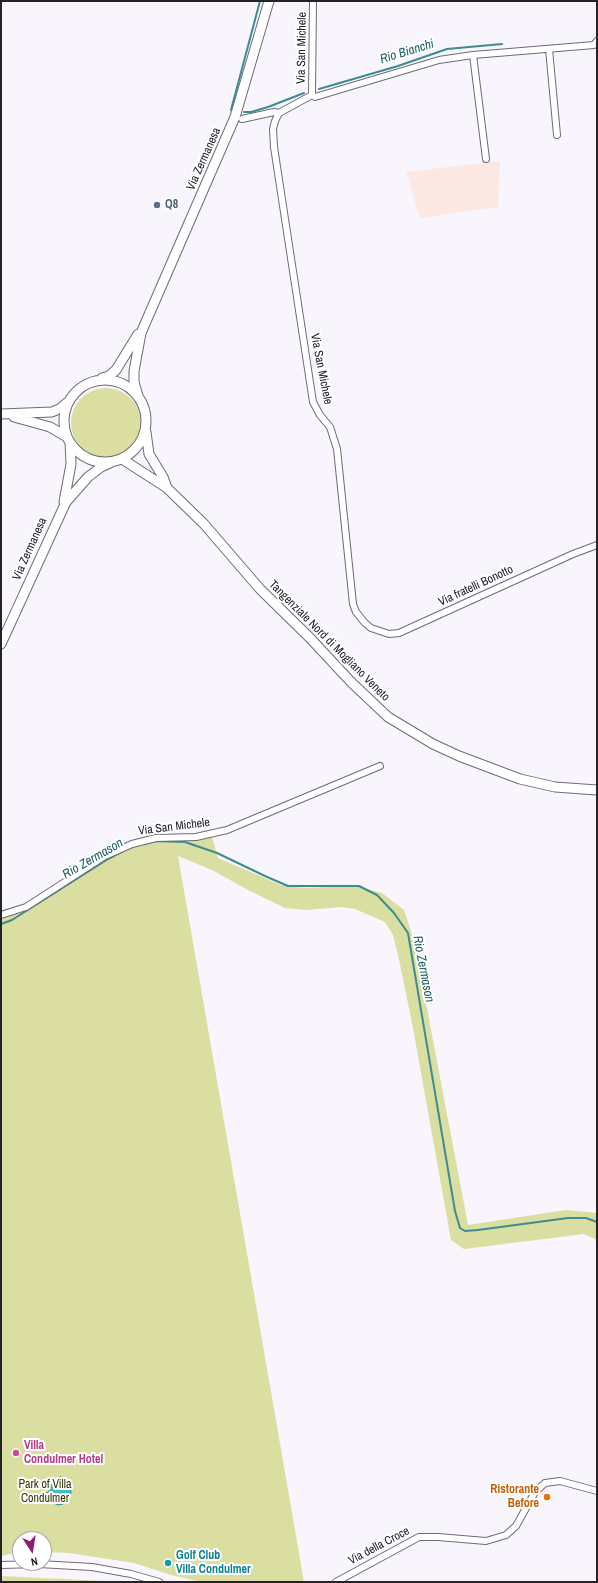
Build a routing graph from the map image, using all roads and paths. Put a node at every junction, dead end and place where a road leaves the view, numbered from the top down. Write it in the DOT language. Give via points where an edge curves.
graph roads {
  1 [pos="269,1"];
  2 [pos="313,1"];
  3 [pos="597,41"];
  4 [pos="548,49"];
  5 [pos="472,55"];
  6 [pos="312,95"];
  7 [pos="279,113"];
  8 [pos="242,119"];
  9 [pos="557,135"];
  10 [pos="486,159"];
  11 [pos="146,321"];
  12 [pos="96,380"];
  13 [pos="138,396"];
  14 [pos="69,401"];
  15 [pos="1,414"];
  16 [pos="146,430"];
  17 [pos="68,440"];
  18 [pos="120,460"];
  19 [pos="167,488"];
  20 [pos="62,508"];
  21 [pos="597,545"];
  22 [pos="365,623"];
  23 [pos="1,644"];
  24 [pos="380,766"];
  25 [pos="597,790"];
  26 [pos="1,915"];
  27 [pos="597,1491"];
  28 [pos="1,1565"];
  29 [pos="159,1582"];
  30 [pos="336,1582"];
  1 -- 11 [label="main road, Via Zermanesa" via="235,117"];
  2 -- 6 [label="street, Via San Michele"];
  3 -- 4 [label="street, Via San Michele" via="594,45"];
  4 -- 5 [label="street, Via San Michele"];
  4 -- 9 [label="street"];
  5 -- 6 [label="street, Via San Michele" via="439,60 315,97"];
  5 -- 10 [label="street"];
  6 -- 7 [label="street, Via San Michele"];
  7 -- 8 [label="street, Via San Michele"];
  7 -- 22 [label="street, Via San Michele" via="273,129 274,147 314,402 330,427 336,444 353,604"];
  11 -- 12 [label="main road, Via Zermanesa" via="116,370 109,376"];
  11 -- 13 [label="main road, Via Zermanesa" via="134,364 134,382"];
  12 -- 13 [label="main road, Via Zermanesa" via="120,382 130,387"];
  12 -- 14 [label="main road, Via Zermanesa" via="85,384"];
  13 -- 16 [label="main road, Via Zermanesa" via="147,418"];
  14 -- 15 [label="main road" via="52,412"];
  14 -- 17 [label="main road, Via Zermanesa" via="64,412"];
  15 -- 17 [label="main road" via="50,427"];
  16 -- 18 [label="main road, Via Zermanesa" via="137,447"];
  16 -- 19 [label="main road, Tangenziale Nord di Mogliano Veneto" via="149,454"];
  17 -- 18 [label="main road" via="78,452 90,459 104,462"];
  17 -- 20 [label="main road, Via Zermanesa" via="72,464"];
  18 -- 19 [label="main road, Tangenziale Nord di Mogliano Veneto"];
  18 -- 20 [label="main road, Via Zermanesa" via="101,467 88,477"];
  19 -- 25 [label="main road, Tangenziale Nord di Mogliano Veneto" via="204,524 260,589 388,717 458,756 520,779 555,787"];
  20 -- 23 [label="main road, Via Zermanesa"];
  21 -- 22 [label="street, Via fratelli Bonotto" via="399,633 381,632"];
  24 -- 26 [label="street, Via San Michele" via="227,830 196,837 156,838 132,844 105,856 26,907"];
  27 -- 30 [label="street, Via della Croce" via="560,1481 545,1482 535,1492 516,1526 506,1535 486,1541 419,1537"];
  28 -- 29 [label="street" via="39,1564 92,1568 131,1574"];
}
